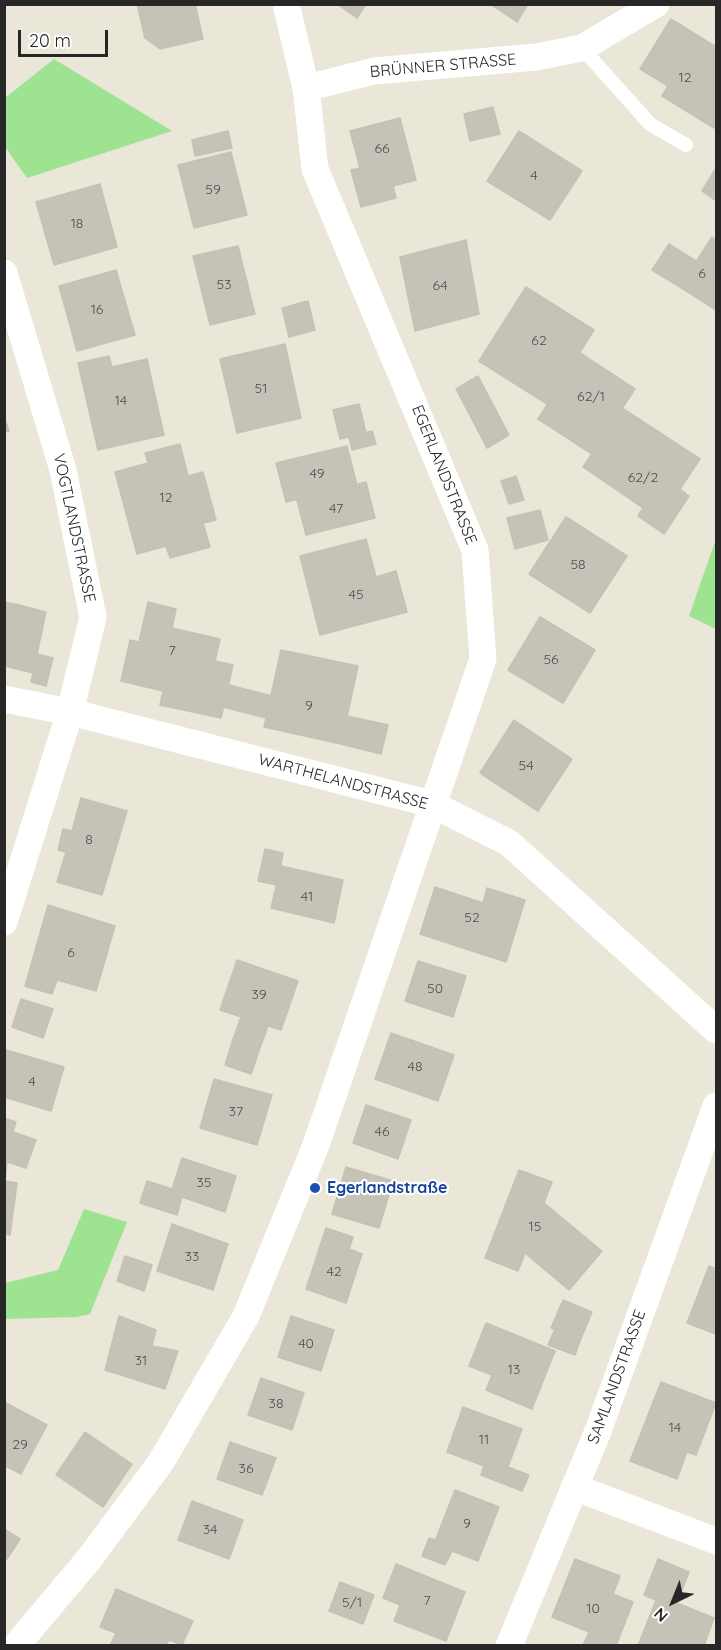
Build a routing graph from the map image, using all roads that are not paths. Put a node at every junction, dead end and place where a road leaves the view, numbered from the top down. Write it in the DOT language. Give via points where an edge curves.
graph roads {
  1 [pos="286,4"];
  2 [pos="656,4"];
  3 [pos="582,48"];
  4 [pos="306,88"];
  5 [pos="686,145"];
  6 [pos="4,273"];
  7 [pos="4,699"];
  8 [pos="69,712"];
  9 [pos="432,804"];
  10 [pos="4,922"];
  11 [pos="717,1030"];
  12 [pos="717,1106"];
  13 [pos="574,1487"];
  14 [pos="717,1541"];
  15 [pos="16,1646"];
  16 [pos="509,1646"];
  1 -- 4 [label="street, EGERLANDSTRASSE"];
  2 -- 3 [label="street, BRÜNNER STRASSE"];
  3 -- 4 [label="street, BRÜNNER STRASSE" via="536,57 374,71"];
  3 -- 5 [label="lane" via="650,124"];
  4 -- 9 [label="street, EGERLANDSTRASSE" via="315,169 475,550 483,659"];
  6 -- 8 [label="street, VOGTLANDSTRASSE" via="63,470 93,617"];
  7 -- 8 [label="street, WARTHELANDSTRASSE"];
  8 -- 9 [label="street, WARTHELANDSTRASSE"];
  8 -- 10 [label="street, VOGTLANDSTRASSE"];
  9 -- 11 [label="street, WARTHELANDSTRASSE" via="509,843"];
  9 -- 15 [label="street, EGERLANDSTRASSE" via="316,1145 246,1316 160,1462 89,1559"];
  12 -- 13 [label="street, SAMLANDSTRASSE"];
  13 -- 14 [label="street"];
  13 -- 16 [label="street, SAMLANDSTRASSE"];
}
